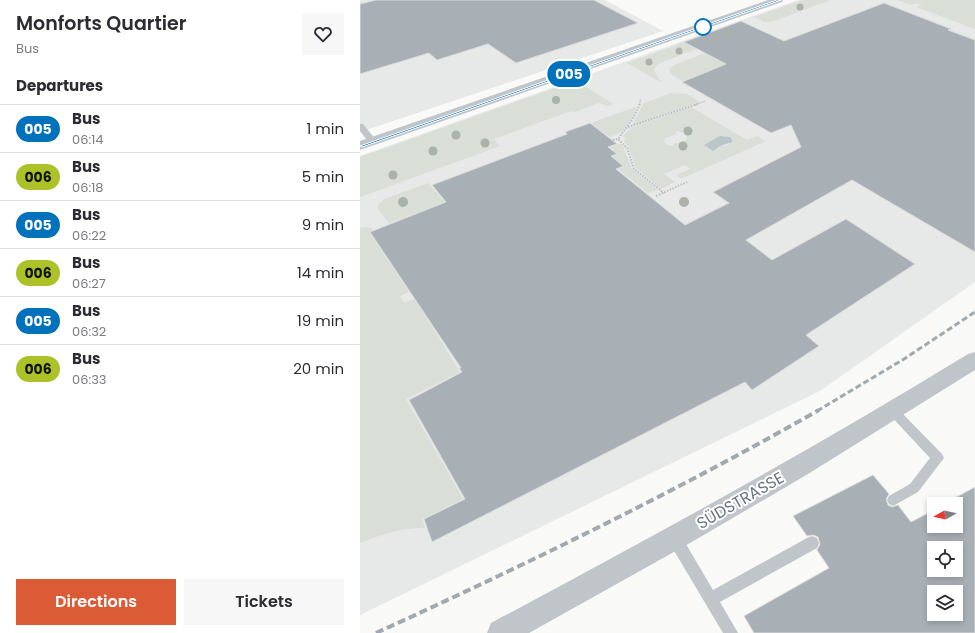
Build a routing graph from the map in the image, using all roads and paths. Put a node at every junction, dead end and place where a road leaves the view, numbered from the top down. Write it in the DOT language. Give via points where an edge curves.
graph roads {
  1 [pos="778,0"];
  2 [pos="641,99"];
  3 [pos="705,101"];
  4 [pos="360,126"];
  5 [pos="628,127"];
  6 [pos="618,139"];
  7 [pos="613,140"];
  8 [pos="373,142"];
  9 [pos="360,146"];
  10 [pos="687,182"];
  11 [pos="664,193"];
  12 [pos="656,196"];
  13 [pos="975,360"];
  14 [pos="893,411"];
  15 [pos="893,500"];
  16 [pos="675,538"];
  17 [pos="812,543"];
  18 [pos="711,599"];
  19 [pos="501,633"];
  20 [pos="731,633"];
  1 -- 8 [label="street"];
  2 -- 5 [label="path"];
  3 -- 5 [label="path"];
  4 -- 8 [label="lane"];
  5 -- 6 [label="path"];
  6 -- 7 [label="path"];
  6 -- 11 [label="path" via="626,148 634,169"];
  8 -- 9 [label="street"];
  10 -- 11 [label="path"];
  11 -- 12 [label="path"];
  13 -- 14 [label="street, SÜDSTRASSE"];
  14 -- 15 [label="lane" via="938,458 914,488"];
  14 -- 16 [label="street, SÜDSTRASSE"];
  16 -- 18 [label="lane"];
  16 -- 19 [label="street, SÜDSTRASSE"];
  17 -- 18 [label="lane"];
  18 -- 20 [label="lane"];
}
